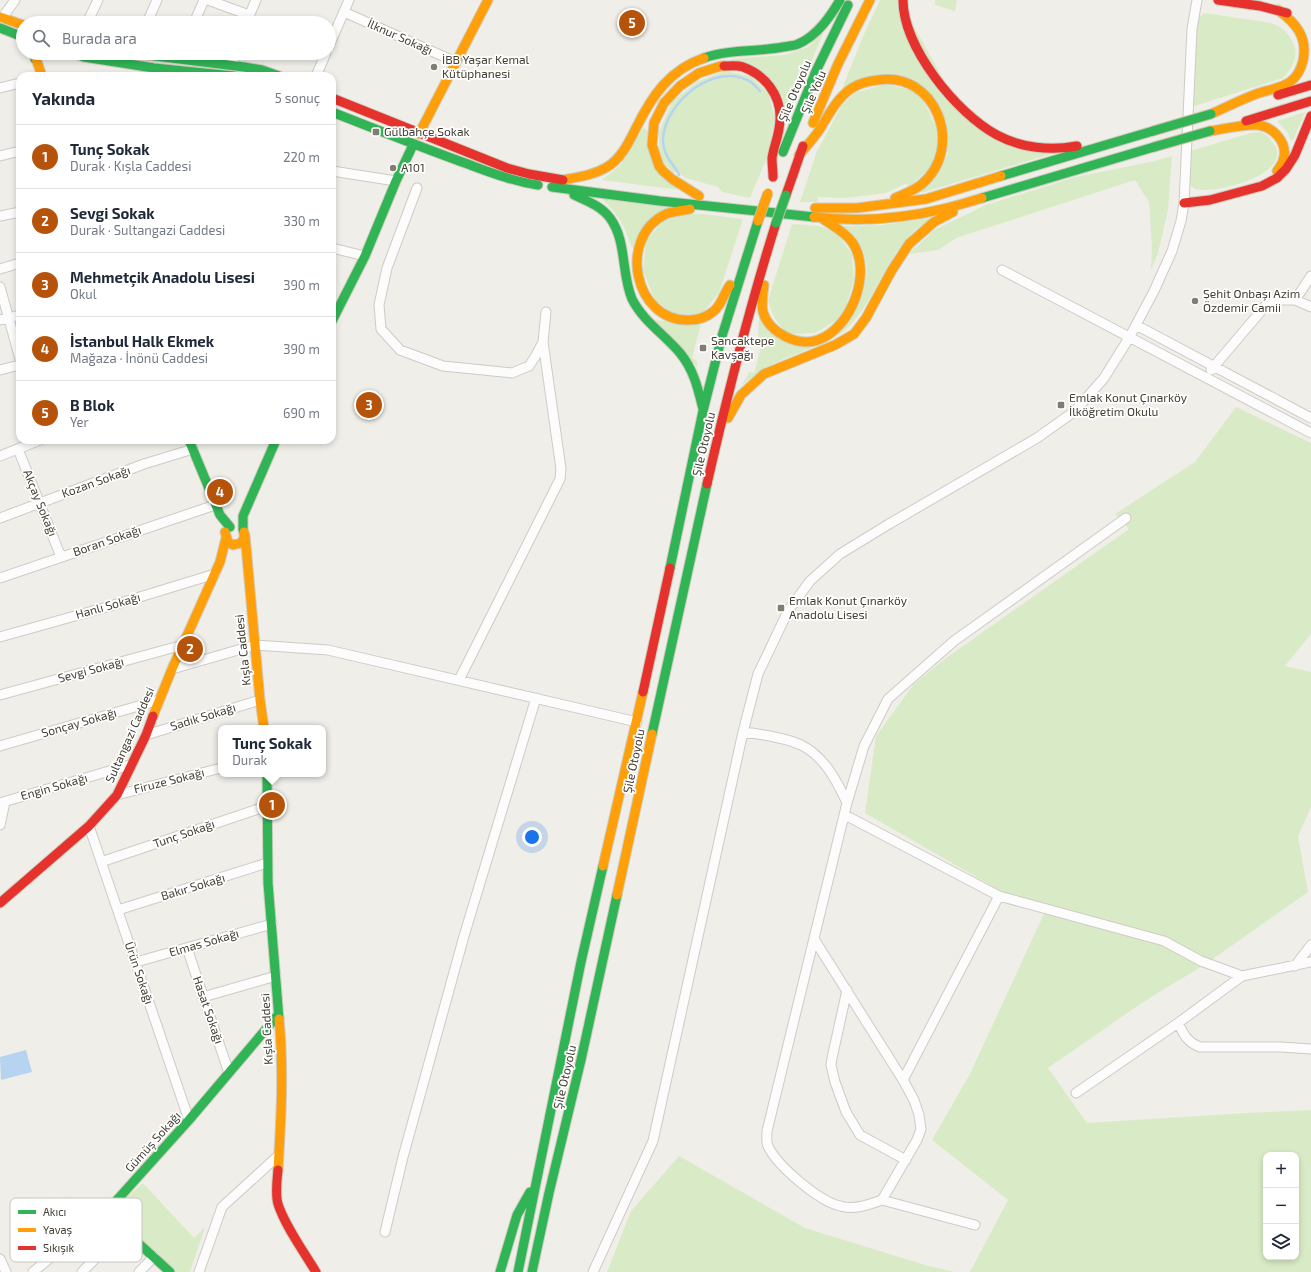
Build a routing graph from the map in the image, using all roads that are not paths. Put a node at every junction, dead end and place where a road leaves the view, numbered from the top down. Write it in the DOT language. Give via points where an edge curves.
graph roads {
  1 [pos="15,0"];
  2 [pos="98,0"];
  3 [pos="157,0"];
  4 [pos="204,0"];
  5 [pos="208,0"];
  6 [pos="256,0"];
  7 [pos="349,0"];
  8 [pos="488,0"];
  9 [pos="840,0"];
  10 [pos="850,0"];
  11 [pos="870,0"];
  12 [pos="903,0"];
  13 [pos="1197,0"];
  14 [pos="1218,0"];
  15 [pos="1278,10"];
  16 [pos="344,12"];
  17 [pos="90,16"];
  18 [pos="150,16"];
  19 [pos="197,16"];
  20 [pos="242,16"];
  21 [pos="249,16"];
  22 [pos="1,17"];
  23 [pos="16,22"];
  24 [pos="0,28"];
  25 [pos="1309,29"];
  26 [pos="336,30"];
  27 [pos="16,34"];
  28 [pos="37,60"];
  29 [pos="103,60"];
  30 [pos="204,60"];
  31 [pos="234,60"];
  32 [pos="323,60"];
  33 [pos="456,62"];
  34 [pos="232,65"];
  35 [pos="41,72"];
  36 [pos="194,72"];
  37 [pos="269,72"];
  38 [pos="318,72"];
  39 [pos="16,84"];
  40 [pos="1311,85"];
  41 [pos="0,88"];
  42 [pos="336,100"];
  43 [pos="1311,102"];
  44 [pos="336,114"];
  45 [pos="1211,114"];
  46 [pos="1311,116"];
  47 [pos="1210,131"];
  48 [pos="418,134"];
  49 [pos="1123,140"];
  50 [pos="413,145"];
  51 [pos="16,152"];
  52 [pos="800,155"];
  53 [pos="0,156"];
  54 [pos="336,172"];
  55 [pos="773,177"];
  56 [pos="563,180"];
  57 [pos="396,182"];
  58 [pos="1262,186"];
  59 [pos="552,187"];
  60 [pos="417,188"];
  61 [pos="996,194"];
  62 [pos="699,196"];
  63 [pos="1184,203"];
  64 [pos="704,206"];
  65 [pos="854,208"];
  66 [pos="16,213"];
  67 [pos="0,216"];
  68 [pos="822,218"];
  69 [pos="776,223"];
  70 [pos="336,249"];
  71 [pos="365,256"];
  72 [pos="765,256"];
  73 [pos="16,264"];
  74 [pos="743,267"];
  75 [pos="0,269"];
  76 [pos="1002,270"];
  77 [pos="1311,276"];
  78 [pos="0,287"];
  79 [pos="1295,300"];
  80 [pos="1311,308"];
  81 [pos="336,311"];
  82 [pos="546,312"];
  83 [pos="16,316"];
  84 [pos="4,319"];
  85 [pos="1136,324"];
  86 [pos="1129,338"];
  87 [pos="543,342"];
  88 [pos="16,349"];
  89 [pos="16,366"];
  90 [pos="1214,366"];
  91 [pos="0,370"];
  92 [pos="1206,377"];
  93 [pos="703,411"];
  94 [pos="1311,418"];
  95 [pos="1311,433"];
  96 [pos="30,444"];
  97 [pos="191,444"];
  98 [pos="269,444"];
  99 [pos="274,444"];
  100 [pos="716,445"];
  101 [pos="18,449"];
  102 [pos="0,456"];
  103 [pos="40,503"];
  104 [pos="215,505"];
  105 [pos="0,518"];
  106 [pos="1126,518"];
  107 [pos="229,532"];
  108 [pos="244,533"];
  109 [pos="235,545"];
  110 [pos="62,556"];
  111 [pos="220,562"];
  112 [pos="247,569"];
  113 [pos="215,574"];
  114 [pos="0,578"];
  115 [pos="0,637"];
  116 [pos="183,645"];
  117 [pos="255,645"];
  118 [pos="172,669"];
  119 [pos="459,680"];
  120 [pos="0,695"];
  121 [pos="536,698"];
  122 [pos="159,700"];
  123 [pos="260,700"];
  124 [pos="637,722"];
  125 [pos="264,725"];
  126 [pos="744,732"];
  127 [pos="146,735"];
  128 [pos="0,746"];
  129 [pos="130,765"];
  130 [pos="218,769"];
  131 [pos="267,777"];
  132 [pos="117,794"];
  133 [pos="2,802"];
  134 [pos="848,803"];
  135 [pos="267,806"];
  136 [pos="845,816"];
  137 [pos="0,825"];
  138 [pos="89,826"];
  139 [pos="101,862"];
  140 [pos="267,864"];
  141 [pos="999,896"];
  142 [pos="0,902"];
  143 [pos="118,910"];
  144 [pos="272,924"];
  145 [pos="814,939"];
  146 [pos="1311,945"];
  147 [pos="187,948"];
  148 [pos="136,962"];
  149 [pos="1311,962"];
  150 [pos="1295,966"];
  151 [pos="276,976"];
  152 [pos="1242,976"];
  153 [pos="847,990"];
  154 [pos="203,997"];
  155 [pos="278,1015"];
  156 [pos="1178,1023"];
  157 [pos="1311,1049"];
  158 [pos="229,1073"];
  159 [pos="903,1080"];
  160 [pos="1076,1093"];
  161 [pos="189,1120"];
  162 [pos="279,1155"];
  163 [pos="906,1160"];
  164 [pos="537,1180"];
  165 [pos="549,1193"];
  166 [pos="119,1198"];
  167 [pos="882,1200"];
  168 [pos="975,1225"];
  169 [pos="385,1232"];
  170 [pos="142,1246"];
  171 [pos="154,1257"];
  172 [pos="0,1259"];
  173 [pos="45,1262"];
  174 [pos="92,1262"];
  175 [pos="314,1271"];
  176 [pos="6,1272"];
  177 [pos="33,1272"];
  178 [pos="82,1272"];
  179 [pos="139,1272"];
  180 [pos="170,1272"];
  181 [pos="199,1272"];
  182 [pos="500,1272"];
  183 [pos="518,1272"];
  184 [pos="532,1272"];
  185 [pos="539,1272"];
  186 [pos="593,1272"];
  1 -- 22 [label="street"];
  2 -- 17 [label="street"];
  3 -- 18 [label="street"];
  4 -- 19 [label="street"];
  5 -- 20 [label="street"];
  6 -- 21 [label="street"];
  7 -- 16 [label="street"];
  8 -- 33 [label="main road"];
  9 -- 56 [label="main road" via="832,15 818,30 799,44 768,51 710,55 673,74 646,108 628,143 608,166 589,175"];
  10 -- 55 [label="main road, Şile Otoyolu" via="816,71"];
  11 -- 52 [label="main road, Şile Yolu" via="838,64"];
  12 -- 49 [label="main road" via="904,15 913,40 928,66 957,103 992,132 1020,144 1050,148"];
  13 -- 63 [label="street" via="1192,29"];
  14 -- 15 [label="main road"];
  15 -- 25 [label="main road" via="1296,18"];
  15 -- 45 [label="main road" via="1295,25 1304,40 1304,57 1295,78"];
  16 -- 26 [label="street"];
  16 -- 33 [label="street, İlknur Sokağı"];
  22 -- 23 [label="main road"];
  24 -- 27 [label="main road"];
  28 -- 35 [label="main road"];
  29 -- 36 [label="main road"];
  30 -- 34 [label="main road"];
  31 -- 34 [label="street"];
  32 -- 38 [label="street"];
  33 -- 48 [label="main road"];
  34 -- 37 [label="main road"];
  39 -- 41 [label="street"];
  40 -- 45 [label="main road"];
  42 -- 48 [label="main road"];
  43 -- 47 [label="main road"];
  44 -- 50 [label="main road"];
  45 -- 49 [label="main road, bridge"];
  46 -- 58 [label="main road" via="1295,155 1286,169 1277,178"];
  47 -- 58 [label="main road" via="1255,125 1270,128 1282,143 1283,162"];
  47 -- 61 [label="main road, bridge"];
  48 -- 56 [label="main road" via="507,168"];
  49 -- 65 [label="main road" via="926,199"];
  50 -- 57 [label="main road"];
  50 -- 59 [label="main road" via="510,179"];
  51 -- 53 [label="street"];
  52 -- 65 [label="main road" via="832,109 858,85 877,79 895,78 922,91 934,103 941,118 944,148 939,163 921,186 909,193"];
  52 -- 69 [label="main road, Şile Yolu, bridge"];
  54 -- 57 [label="street"];
  55 -- 62 [label="main road" via="772,157 780,131 779,104 774,92 754,71 740,66 724,65 708,69 678,87 668,98 659,110 650,137 652,151 665,175"];
  55 -- 74 [label="main road, Şile Otoyolu, bridge"];
  56 -- 62 [label="main road" via="669,195"];
  57 -- 71 [label="main road"];
  58 -- 63 [label="main road" via="1210,200"];
  59 -- 64 [label="main road"];
  59 -- 93 [label="main road" via="590,202 605,212 613,223 619,234 633,300 688,362 695,377"];
  60 -- 87 [label="street" via="387,268 379,306 381,330 400,350 443,366 512,373 529,366"];
  61 -- 68 [label="main road" via="944,209 900,217 844,220"];
  61 -- 100 [label="main road" via="934,222 909,244 854,334 835,345 764,374 752,384 734,405"];
  62 -- 65 [label="main road" via="816,208"];
  63 -- 85 [label="street" via="1172,251"];
  64 -- 68 [label="main road"];
  64 -- 74 [label="main road" via="662,216 643,235 638,244 637,258 644,292 654,307 664,315 677,320 692,321 706,317 716,310"];
  66 -- 67 [label="street"];
  68 -- 72 [label="main road" via="848,237 856,248 861,266 859,292 854,305 832,332 818,340 790,340 778,333 770,324 764,315 762,300"];
  69 -- 72 [label="main road, Şile Otoyolu"];
  70 -- 71 [label="street"];
  71 -- 81 [label="main road"];
  72 -- 100 [label="main road, Şile Otoyolu" via="734,366"];
  73 -- 75 [label="street"];
  74 -- 93 [label="main road, Şile Otoyolu"];
  76 -- 86 [label="street"];
  77 -- 79 [label="street"];
  78 -- 84 [label="street"];
  79 -- 80 [label="street"];
  79 -- 90 [label="street" via="1274,300 1267,304"];
  82 -- 87 [label="street"];
  83 -- 84 [label="street"];
  84 -- 88 [label="street"];
  85 -- 86 [label="street"];
  85 -- 90 [label="street"];
  86 -- 92 [label="street"];
  86 -- 126 [label="street" via="1104,378 1075,411 1036,438 840,554 810,581 788,611 758,674"];
  87 -- 119 [label="street" via="561,469 560,479"];
  89 -- 91 [label="street"];
  90 -- 92 [label="street"];
  90 -- 94 [label="street"];
  92 -- 95 [label="street"];
  93 -- 124 [label="main road, Şile Otoyolu"];
  96 -- 101 [label="street"];
  97 -- 103 [label="street, Kozan Sokağı"];
  97 -- 104 [label="main road"];
  98 -- 107 [label="main road, Sultangazi Caddesi"];
  99 -- 108 [label="main road" via="243,516"];
  100 -- 165 [label="main road, Şile Otoyolu" via="581,1060"];
  101 -- 102 [label="street"];
  101 -- 103 [label="street, Akçay Sokağı"];
  103 -- 105 [label="street, Kozan Sokağı"];
  103 -- 110 [label="street, Akçay Sokağı"];
  104 -- 107 [label="main road"];
  104 -- 110 [label="street, Boran Sokağı"];
  106 -- 134 [label="street" via="954,641 888,699 864,746"];
  107 -- 108 [label="main road" via="238,527"];
  107 -- 109 [label="main road" via="228,543"];
  107 -- 111 [label="main road, Sultangazi Caddesi"];
  108 -- 109 [label="main road, Sultangazi Caddesi" via="242,543"];
  108 -- 112 [label="main road, Kışla Caddesi"];
  109 -- 111 [label="main road, Sultangazi Caddesi"];
  109 -- 112 [label="main road, Kışla Caddesi"];
  110 -- 114 [label="street, Boran Sokağı"];
  111 -- 113 [label="main road, Sultangazi Caddesi"];
  112 -- 117 [label="main road, Kışla Caddesi"];
  113 -- 115 [label="street, Hanlı Sokağı" via="107,608"];
  113 -- 116 [label="main road, Sultangazi Caddesi"];
  116 -- 118 [label="main road, Sultangazi Caddesi"];
  116 -- 120 [label="street, Sevgi Sokağı"];
  117 -- 118 [label="street"];
  117 -- 119 [label="street" via="328,650"];
  117 -- 123 [label="main road, Kışla Caddesi"];
  118 -- 122 [label="main road, Sultangazi Caddesi"];
  119 -- 121 [label="street"];
  121 -- 124 [label="street"];
  121 -- 169 [label="street" via="464,936"];
  122 -- 127 [label="main road, Sultangazi Caddesi"];
  122 -- 128 [label="street, Sonçay Sokağı"];
  123 -- 125 [label="main road, Kışla Caddesi"];
  123 -- 127 [label="street, Sadık Sokağı"];
  124 -- 164 [label="main road, Şile Otoyolu" via="581,962"];
  126 -- 134 [label="street" via="801,745 820,758 839,784"];
  126 -- 186 [label="street" via="653,1141"];
  127 -- 129 [label="main road, Sultangazi Caddesi"];
  129 -- 132 [label="main road, Sultangazi Caddesi"];
  129 -- 133 [label="street, Engin Sokağı"];
  130 -- 132 [label="street, Firuze Sokağı"];
  131 -- 135 [label="main road, Kışla Caddesi"];
  132 -- 138 [label="main road, Sultangazi Caddesi"];
  133 -- 137 [label="street"];
  134 -- 136 [label="street"];
  135 -- 139 [label="street, Tunç Sokağı"];
  135 -- 140 [label="main road, Kışla Caddesi"];
  136 -- 141 [label="street"];
  136 -- 145 [label="street"];
  138 -- 139 [label="street, Ürün Sokağı"];
  138 -- 142 [label="main road, Sultangazi Caddesi"];
  139 -- 143 [label="street, Ürün Sokağı"];
  140 -- 143 [label="street, Bakır Sokağı"];
  140 -- 144 [label="main road, Kışla Caddesi"];
  141 -- 152 [label="street" via="1164,941 1201,961"];
  141 -- 159 [label="street"];
  143 -- 148 [label="street, Ürün Sokağı"];
  144 -- 147 [label="street, Elmas Sokağı"];
  144 -- 151 [label="main road, Kışla Caddesi"];
  145 -- 153 [label="street"];
  145 -- 167 [label="street" via="767,1131 767,1146 782,1166 815,1194 840,1206 858,1208"];
  146 -- 150 [label="street"];
  147 -- 148 [label="street, Elmas Sokağı"];
  147 -- 154 [label="street, Hasat Sokağı"];
  148 -- 161 [label="street, Ürün Sokağı"];
  149 -- 150 [label="street"];
  150 -- 152 [label="street"];
  151 -- 154 [label="street"];
  151 -- 155 [label="main road, Kışla Caddesi"];
  152 -- 156 [label="street"];
  153 -- 159 [label="street"];
  153 -- 163 [label="street" via="831,1065 835,1082 846,1112 860,1135"];
  154 -- 158 [label="street, Hasat Sokağı"];
  155 -- 158 [label="main road, Gümüş Sokağı"];
  155 -- 162 [label="main road, Kışla Caddesi" via="282,1051"];
  156 -- 157 [label="street" via="1191,1043 1200,1047"];
  156 -- 160 [label="street"];
  158 -- 161 [label="main road, Gümüş Sokağı"];
  159 -- 163 [label="street" via="914,1100 920,1128 917,1140"];
  161 -- 166 [label="main road, Gümüş Sokağı"];
  162 -- 175 [label="main road, Kışla Caddesi" via="278,1203"];
  162 -- 181 [label="street" via="222,1207"];
  163 -- 167 [label="street"];
  164 -- 182 [label="main road" via="517,1214"];
  164 -- 183 [label="main road, Şile Otoyolu"];
  165 -- 184 [label="main road, Şile Otoyolu"];
  165 -- 185 [label="main road"];
  167 -- 168 [label="street"];
  170 -- 171 [label="main road"];
  171 -- 179 [label="street"];
  171 -- 180 [label="main road"];
  172 -- 176 [label="street"];
  173 -- 177 [label="street, Gümüş Sokağı"];
  174 -- 178 [label="street"];
}
